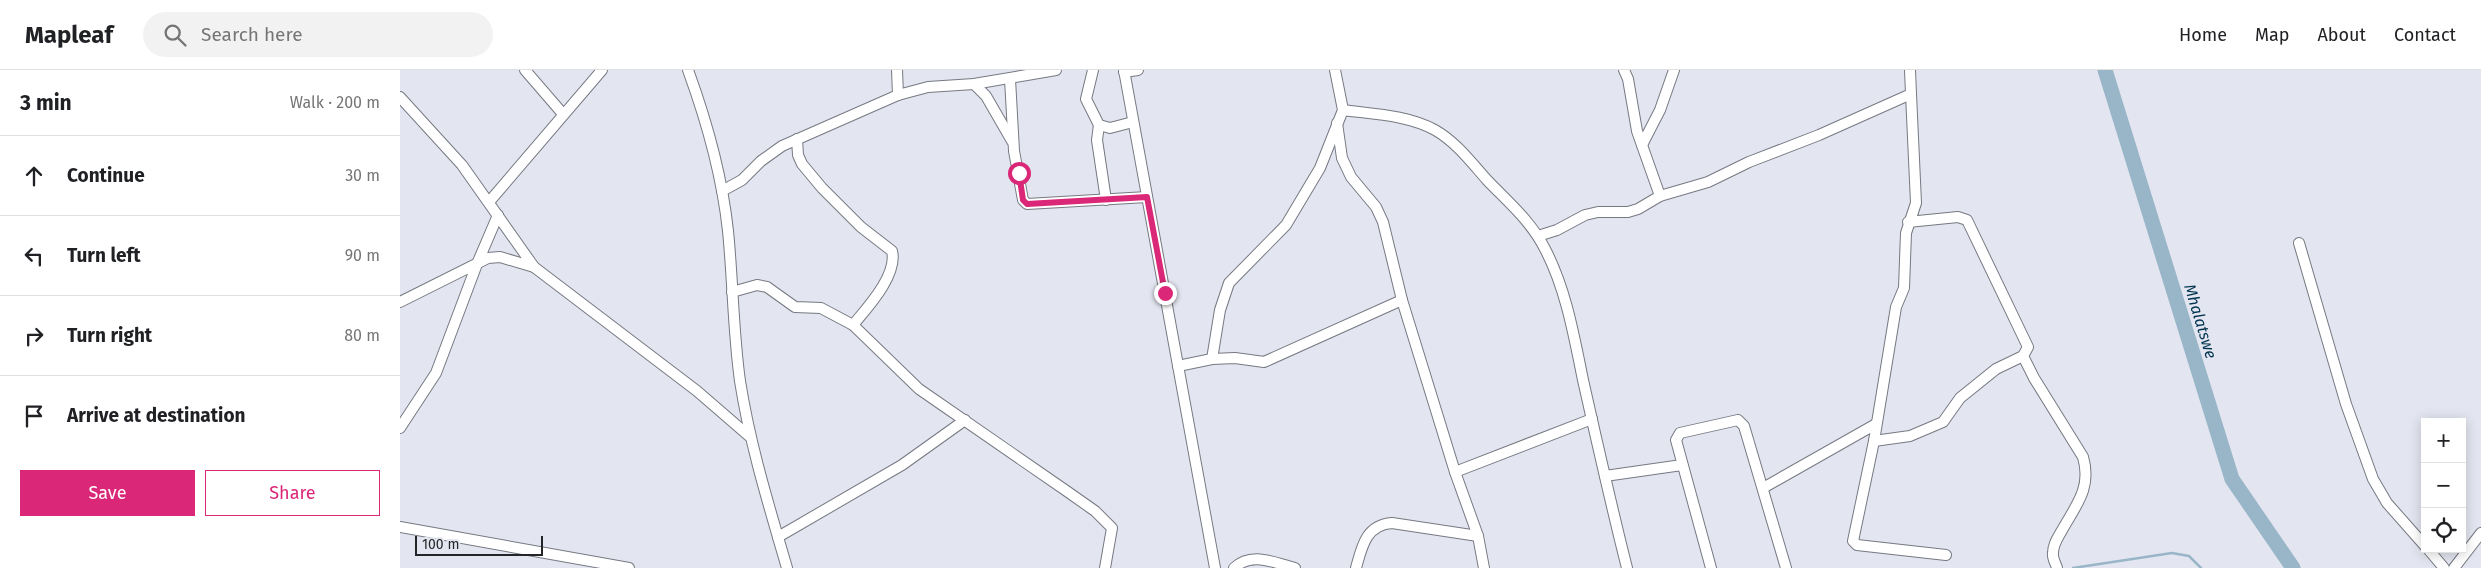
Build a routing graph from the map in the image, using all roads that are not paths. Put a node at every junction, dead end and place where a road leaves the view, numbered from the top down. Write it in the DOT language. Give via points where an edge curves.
graph roads {
  1 [pos="525,70"];
  2 [pos="602,70"];
  3 [pos="688,70"];
  4 [pos="897,70"];
  5 [pos="1056,70"];
  6 [pos="1092,70"];
  7 [pos="1138,70"];
  8 [pos="1335,70"];
  9 [pos="1624,70"];
  10 [pos="1674,70"];
  11 [pos="1910,70"];
  12 [pos="1124,71"];
  13 [pos="1010,79"];
  14 [pos="974,84"];
  15 [pos="1911,94"];
  16 [pos="898,95"];
  17 [pos="400,97"];
  18 [pos="1343,110"];
  19 [pos="563,114"];
  20 [pos="1133,122"];
  21 [pos="1337,123"];
  22 [pos="1099,125"];
  23 [pos="797,139"];
  24 [pos="1013,144"];
  25 [pos="1642,145"];
  26 [pos="722,191"];
  27 [pos="1660,196"];
  28 [pos="1147,197"];
  29 [pos="1106,200"];
  30 [pos="489,202"];
  31 [pos="498,215"];
  32 [pos="1908,222"];
  33 [pos="1538,236"];
  34 [pos="2299,243"];
  35 [pos="477,264"];
  36 [pos="534,267"];
  37 [pos="732,292"];
  38 [pos="1402,300"];
  39 [pos="400,302"];
  40 [pos="853,325"];
  41 [pos="2023,356"];
  42 [pos="1212,359"];
  43 [pos="1178,366"];
  44 [pos="1592,419"];
  45 [pos="965,420"];
  46 [pos="1876,424"];
  47 [pos="401,427"];
  48 [pos="749,436"];
  49 [pos="1874,441"];
  50 [pos="1682,465"];
  51 [pos="1455,472"];
  52 [pos="1605,476"];
  53 [pos="1763,488"];
  54 [pos="400,527"];
  55 [pos="2481,533"];
  56 [pos="1478,536"];
  57 [pos="778,537"];
  58 [pos="2421,541"];
  59 [pos="2431,553"];
  60 [pos="1946,555"];
  61 [pos="629,568"];
  62 [pos="787,568"];
  63 [pos="1105,568"];
  64 [pos="1215,568"];
  65 [pos="1234,568"];
  66 [pos="1295,568"];
  67 [pos="1356,568"];
  68 [pos="1484,568"];
  69 [pos="1627,568"];
  70 [pos="1711,568"];
  71 [pos="1786,568"];
  72 [pos="2057,568"];
  73 [pos="2444,568"];
  74 [pos="2454,568"];
  1 -- 19 [label="street"];
  2 -- 19 [label="street"];
  3 -- 26 [label="street" via="707,124"];
  4 -- 16 [label="street"];
  5 -- 13 [label="street"];
  6 -- 22 [label="street" via="1086,99"];
  7 -- 12 [label="street"];
  8 -- 18 [label="street"];
  9 -- 25 [label="street"];
  10 -- 25 [label="street" via="1660,110"];
  11 -- 15 [label="street"];
  12 -- 20 [label="street"];
  13 -- 14 [label="street"];
  13 -- 24 [label="street"];
  14 -- 16 [label="street" via="928,88"];
  14 -- 24 [label="street" via="986,96"];
  15 -- 27 [label="street" via="1708,182"];
  15 -- 32 [label="street" via="1916,203"];
  16 -- 23 [label="street"];
  17 -- 30 [label="street" via="462,165"];
  18 -- 21 [label="street"];
  18 -- 33 [label="street" via="1386,116 1435,130 1465,154 1511,201"];
  19 -- 30 [label="street"];
  20 -- 22 [label="street" via="1110,128"];
  20 -- 28 [label="street"];
  21 -- 38 [label="street" via="1342,158 1351,177 1376,207 1383,222"];
  21 -- 42 [label="street" via="1320,168 1286,225 1229,284 1220,310"];
  22 -- 29 [label="street" via="1097,140"];
  23 -- 26 [label="street" via="782,146 742,180"];
  23 -- 40 [label="street" via="802,164 822,188 861,227 892,251 892,267 882,286"];
  24 -- 29 [label="street" via="1023,200 1027,204"];
  25 -- 27 [label="street"];
  26 -- 37 [label="street"];
  27 -- 33 [label="street" via="1638,209 1585,215"];
  28 -- 29 [label="street"];
  28 -- 43 [label="street"];
  30 -- 31 [label="street"];
  31 -- 35 [label="street"];
  31 -- 36 [label="street"];
  32 -- 41 [label="street" via="1958,217 1967,220 2028,347"];
  32 -- 46 [label="street" via="1904,288 1896,307"];
  33 -- 44 [label="street" via="1552,264 1569,315"];
  34 -- 58 [label="street" via="2346,404 2373,479 2387,503"];
  35 -- 36 [label="street" via="488,258 500,257"];
  35 -- 39 [label="street"];
  35 -- 47 [label="street" via="436,373"];
  36 -- 48 [label="street" via="697,391"];
  37 -- 40 [label="street" via="757,285 767,287 795,306 821,308"];
  37 -- 48 [label="street" via="735,342"];
  38 -- 42 [label="street" via="1264,362"];
  38 -- 51 [label="street"];
  40 -- 45 [label="street" via="920,389"];
  41 -- 49 [label="street" via="1988,375 1960,398 1943,422 1910,436"];
  41 -- 72 [label="street" via="2083,457 2087,470 2082,494 2054,544 2052,555"];
  42 -- 43 [label="street"];
  43 -- 64 [label="street"];
  44 -- 51 [label="street"];
  44 -- 52 [label="street"];
  45 -- 57 [label="street" via="902,466"];
  45 -- 63 [label="street" via="1106,521 1112,528"];
  46 -- 49 [label="street"];
  46 -- 53 [label="street"];
  48 -- 57 [label="street"];
  49 -- 60 [label="street" via="1853,536 1854,544"];
  50 -- 52 [label="street"];
  50 -- 53 [label="street" via="1677,436 1738,420 1744,426"];
  50 -- 70 [label="street"];
  51 -- 56 [label="street"];
  52 -- 69 [label="street"];
  53 -- 71 [label="street"];
  54 -- 61 [label="street"];
  55 -- 74 [label="street"];
  56 -- 67 [label="street" via="1382,524 1364,539"];
  56 -- 68 [label="street"];
  57 -- 62 [label="street"];
  59 -- 73 [label="street"];
  65 -- 66 [label="street" via="1248,558 1256,558"];
}
